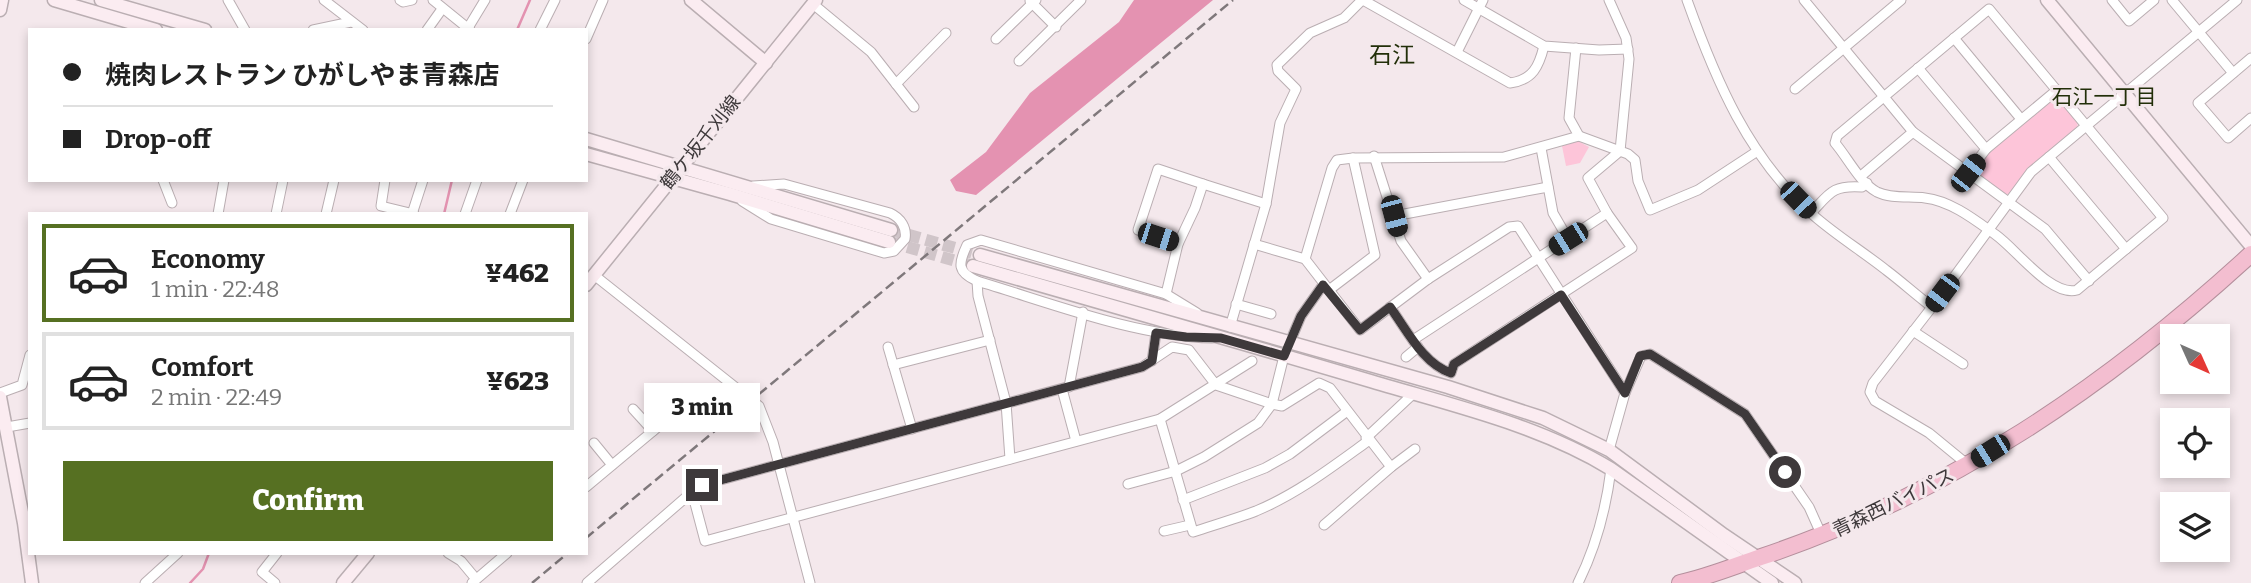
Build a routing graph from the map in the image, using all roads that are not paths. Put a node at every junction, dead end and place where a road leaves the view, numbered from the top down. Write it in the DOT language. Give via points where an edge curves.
graph roads {
  1 [pos="2,0"];
  2 [pos="54,0"];
  3 [pos="101,0"];
  4 [pos="228,0"];
  5 [pos="324,0"];
  6 [pos="400,0"];
  7 [pos="412,0"];
  8 [pos="433,0"];
  9 [pos="485,0"];
  10 [pos="555,0"];
  11 [pos="603,0"];
  12 [pos="691,0"];
  13 [pos="1082,0"];
  14 [pos="1362,0"];
  15 [pos="1464,0"];
  16 [pos="1609,0"];
  17 [pos="1687,0"];
  18 [pos="1804,0"];
  19 [pos="1900,0"];
  20 [pos="2047,0"];
  21 [pos="2112,0"];
  22 [pos="2154,0"];
  23 [pos="2172,0"];
  24 [pos="2237,0"];
  25 [pos="1032,1"];
  26 [pos="815,2"];
  27 [pos="1482,4"];
  28 [pos="442,9"];
  29 [pos="0,10"];
  30 [pos="351,22"];
  31 [pos="1056,27"];
  32 [pos="149,28"];
  33 [pos="198,28"];
  34 [pos="244,28"];
  35 [pos="322,28"];
  36 [pos="360,28"];
  37 [pos="428,28"];
  38 [pos="468,28"];
  39 [pos="470,28"];
  40 [pos="541,28"];
  41 [pos="2199,32"];
  42 [pos="946,33"];
  43 [pos="588,34"];
  44 [pos="1954,38"];
  45 [pos="996,39"];
  46 [pos="1544,46"];
  47 [pos="1576,48"];
  48 [pos="1843,48"];
  49 [pos="1628,49"];
  50 [pos="1457,52"];
  51 [pos="2251,58"];
  52 [pos="1019,61"];
  53 [pos="766,63"];
  54 [pos="1918,68"];
  55 [pos="2233,73"];
  56 [pos="896,83"];
  57 [pos="1795,89"];
  58 [pos="2057,90"];
  59 [pos="2125,93"];
  60 [pos="1883,97"];
  61 [pos="914,107"];
  62 [pos="2251,118"];
  63 [pos="2021,119"];
  64 [pos="2086,125"];
  65 [pos="1913,132"];
  66 [pos="1579,136"];
  67 [pos="588,140"];
  68 [pos="1541,148"];
  69 [pos="1986,149"];
  70 [pos="1620,151"];
  71 [pos="1756,152"];
  72 [pos="588,155"];
  73 [pos="1374,156"];
  74 [pos="2049,156"];
  75 [pos="1353,158"];
  76 [pos="681,166"];
  77 [pos="1968,173"];
  78 [pos="670,178"];
  79 [pos="1864,180"];
  80 [pos="164,182"];
  81 [pos="224,182"];
  82 [pos="283,182"];
  83 [pos="334,182"];
  84 [pos="386,182"];
  85 [pos="423,182"];
  86 [pos="476,182"];
  87 [pos="522,182"];
  88 [pos="1203,184"];
  89 [pos="747,186"];
  90 [pos="1548,187"];
  91 [pos="730,194"];
  92 [pos="2009,202"];
  93 [pos="172,204"];
  94 [pos="1266,204"];
  95 [pos="381,210"];
  96 [pos="218,212"];
  97 [pos="276,212"];
  98 [pos="326,212"];
  99 [pos="402,212"];
  100 [pos="413,212"];
  101 [pos="466,212"];
  102 [pos="511,212"];
  103 [pos="1607,213"];
  104 [pos="1811,213"];
  105 [pos="1394,216"];
  106 [pos="1989,230"];
  107 [pos="1568,239"];
  108 [pos="1178,244"];
  109 [pos="1254,244"];
  110 [pos="2251,246"];
  111 [pos="2126,249"];
  112 [pos="2251,254"];
  113 [pos="1538,258"];
  114 [pos="1305,259"];
  115 [pos="1428,279"];
  116 [pos="590,280"];
  117 [pos="977,281"];
  118 [pos="2089,281"];
  119 [pos="1326,288"];
  120 [pos="1166,294"];
  121 [pos="1561,295"];
  122 [pos="1236,304"];
  123 [pos="1390,307"];
  124 [pos="1932,307"];
  125 [pos="1083,312"];
  126 [pos="1270,314"];
  127 [pos="1210,321"];
  128 [pos="1230,327"];
  129 [pos="1913,331"];
  130 [pos="1156,333"];
  131 [pos="1221,338"];
  132 [pos="990,340"];
  133 [pos="1416,343"];
  134 [pos="888,346"];
  135 [pos="1286,350"];
  136 [pos="1406,357"];
  137 [pos="1152,361"];
  138 [pos="1252,361"];
  139 [pos="1964,364"];
  140 [pos="893,365"];
  141 [pos="1451,373"];
  142 [pos="26,386"];
  143 [pos="1216,386"];
  144 [pos="1448,387"];
  145 [pos="1065,388"];
  146 [pos="1625,393"];
  147 [pos="1413,394"];
  148 [pos="0,395"];
  149 [pos="1006,404"];
  150 [pos="1272,404"];
  151 [pos="633,408"];
  152 [pos="1346,412"];
  153 [pos="1160,419"];
  154 [pos="28,423"];
  155 [pos="7,427"];
  156 [pos="912,429"];
  157 [pos="1367,439"];
  158 [pos="1076,441"];
  159 [pos="594,443"];
  160 [pos="5,447"];
  161 [pos="1415,449"];
  162 [pos="1609,450"];
  163 [pos="1010,459"];
  164 [pos="612,465"];
  165 [pos="1968,465"];
  166 [pos="779,466"];
  167 [pos="1391,467"];
  168 [pos="1611,469"];
  169 [pos="1176,471"];
  170 [pos="1128,484"];
  171 [pos="588,485"];
  172 [pos="692,492"];
  173 [pos="1183,499"];
  174 [pos="793,518"];
  175 [pos="27,522"];
  176 [pos="1190,525"];
  177 [pos="1324,525"];
  178 [pos="1164,531"];
  179 [pos="1822,536"];
  180 [pos="30,555"];
  181 [pos="176,555"];
  182 [pos="275,555"];
  183 [pos="366,555"];
  184 [pos="451,555"];
  185 [pos="505,555"];
  186 [pos="1752,560"];
  187 [pos="474,581"];
  188 [pos="32,583"];
  189 [pos="145,583"];
  190 [pos="275,583"];
  191 [pos="343,583"];
  192 [pos="587,583"];
  193 [pos="810,583"];
  194 [pos="1578,583"];
  195 [pos="1680,583"];
  196 [pos="1772,583"];
  197 [pos="1795,583"];
  1 -- 29 [label="street"];
  2 -- 32 [label="street"];
  3 -- 33 [label="street"];
  4 -- 34 [label="street"];
  5 -- 30 [label="street"];
  6 -- 7 [label="street"];
  8 -- 28 [label="street"];
  9 -- 39 [label="street"];
  10 -- 40 [label="street"];
  11 -- 43 [label="street"];
  12 -- 53 [label="street"];
  13 -- 31 [label="street"];
  14 -- 50 [label="street"];
  14 -- 94 [label="street" via="1344,18 1310,33 1276,65 1296,89 1280,123"];
  15 -- 27 [label="street"];
  16 -- 49 [label="street"];
  17 -- 71 [label="street" via="1720,83"];
  18 -- 48 [label="street"];
  19 -- 48 [label="street"];
  20 -- 59 [label="street"];
  21 -- 22 [label="street" via="2130,21"];
  23 -- 41 [label="street"];
  24 -- 41 [label="street"];
  25 -- 31 [label="street"];
  25 -- 45 [label="street"];
  26 -- 53 [label="street, 鶴ケ坂千刈線"];
  26 -- 56 [label="street" via="871,52"];
  27 -- 46 [label="street"];
  27 -- 50 [label="street"];
  28 -- 37 [label="street"];
  28 -- 38 [label="street"];
  30 -- 35 [label="street"];
  30 -- 36 [label="street"];
  31 -- 52 [label="street"];
  41 -- 55 [label="street"];
  41 -- 59 [label="street"];
  42 -- 56 [label="street"];
  44 -- 54 [label="street"];
  44 -- 58 [label="street" via="1989,9"];
  44 -- 63 [label="street"];
  46 -- 47 [label="street"];
  46 -- 50 [label="street" via="1538,68 1520,82 1510,83"];
  47 -- 49 [label="street"];
  47 -- 66 [label="street" via="1569,118"];
  48 -- 57 [label="street"];
  48 -- 60 [label="street"];
  49 -- 70 [label="street"];
  51 -- 55 [label="street"];
  53 -- 76 [label="street, 鶴ケ坂千刈線"];
  54 -- 60 [label="street"];
  54 -- 69 [label="street"];
  55 -- 62 [label="street" via="2198,103 2228,138"];
  56 -- 61 [label="street"];
  58 -- 63 [label="street"];
  58 -- 64 [label="street"];
  59 -- 64 [label="street"];
  59 -- 110 [label="street"];
  60 -- 65 [label="street"];
  60 -- 79 [label="street" via="1837,136 1835,143"];
  63 -- 69 [label="street"];
  64 -- 74 [label="street"];
  64 -- 111 [label="street" via="2163,218"];
  65 -- 77 [label="street"];
  65 -- 79 [label="street"];
  66 -- 68 [label="street"];
  66 -- 70 [label="street"];
  67 -- 76 [label="street"];
  68 -- 73 [label="street" via="1504,157"];
  68 -- 90 [label="street"];
  69 -- 77 [label="street"];
  70 -- 71 [label="street" via="1635,160 1650,210 1698,190"];
  70 -- 103 [label="street" via="1588,178"];
  71 -- 104 [label="street"];
  72 -- 78 [label="street"];
  73 -- 75 [label="street"];
  73 -- 105 [label="street"];
  74 -- 92 [label="street"];
  74 -- 111 [label="street"];
  75 -- 114 [label="street" via="1337,160 1332,168"];
  75 -- 119 [label="street" via="1375,255"];
  76 -- 78 [label="street, 鶴ケ坂千刈線"];
  76 -- 89 [label="street"];
  77 -- 92 [label="street"];
  78 -- 91 [label="street"];
  78 -- 116 [label="street, 鶴ケ坂千刈線"];
  79 -- 104 [label="street" via="1862,187 1842,186 1832,192"];
  79 -- 106 [label="street" via="1886,194 1940,202"];
  80 -- 93 [label="street"];
  81 -- 96 [label="street"];
  82 -- 97 [label="street"];
  83 -- 98 [label="street"];
  84 -- 95 [label="street"];
  85 -- 100 [label="street"];
  86 -- 101 [label="street"];
  87 -- 102 [label="street"];
  88 -- 94 [label="street"];
  88 -- 108 [label="street"];
  88 -- 108 [label="street" via="1158,169 1138,230"];
  89 -- 91 [label="street" via="890,236"];
  89 -- 91 [label="street" via="784,184 890,213 904,226 905,239 894,251 884,253 771,219"];
  90 -- 105 [label="street"];
  90 -- 107 [label="street" via="1552,213"];
  92 -- 106 [label="street"];
  92 -- 118 [label="street" via="2045,229"];
  94 -- 109 [label="street"];
  95 -- 99 [label="street"];
  103 -- 107 [label="street"];
  103 -- 121 [label="street" via="1632,248"];
  104 -- 124 [label="street"];
  105 -- 115 [label="street" via="1401,241"];
  106 -- 118 [label="street" via="2010,244 2047,282 2071,292"];
  106 -- 124 [label="street"];
  107 -- 113 [label="street"];
  108 -- 120 [label="street"];
  109 -- 114 [label="street"];
  109 -- 122 [label="street"];
  111 -- 118 [label="street"];
  112 -- 165 [label="highway, 青森西バイパス" via="2121,365"];
  113 -- 115 [label="street" via="1518,226 1509,227"];
  113 -- 121 [label="street"];
  113 -- 133 [label="street"];
  114 -- 119 [label="street"];
  115 -- 123 [label="street"];
  116 -- 166 [label="street" via="753,399 765,418"];
  117 -- 120 [label="street" via="966,276 961,266 967,245 981,240"];
  117 -- 125 [label="street"];
  117 -- 132 [label="street"];
  119 -- 123 [label="street" via="1360,330"];
  119 -- 135 [label="street" via="1301,316"];
  120 -- 127 [label="street"];
  121 -- 141 [label="street" via="1454,364"];
  121 -- 146 [label="street"];
  122 -- 126 [label="street"];
  122 -- 128 [label="street"];
  123 -- 133 [label="street"];
  124 -- 129 [label="street"];
  125 -- 130 [label="street"];
  125 -- 145 [label="street"];
  127 -- 128 [label="street"];
  127 -- 131 [label="street" via="976,260"];
  128 -- 135 [label="street"];
  129 -- 139 [label="street"];
  129 -- 165 [label="street" via="1870,392 1875,401 1929,433"];
  130 -- 131 [label="street"];
  130 -- 137 [label="street"];
  131 -- 135 [label="street"];
  132 -- 140 [label="street"];
  132 -- 149 [label="street"];
  133 -- 136 [label="street"];
  133 -- 141 [label="street" via="1438,369"];
  134 -- 140 [label="street"];
  135 -- 144 [label="street"];
  135 -- 147 [label="street"];
  135 -- 150 [label="street"];
  137 -- 143 [label="street" via="1172,347 1189,350"];
  137 -- 145 [label="street"];
  138 -- 143 [label="street"];
  140 -- 156 [label="street"];
  141 -- 144 [label="street"];
  142 -- 148 [label="street"];
  143 -- 150 [label="street"];
  143 -- 153 [label="street"];
  144 -- 162 [label="street" via="1543,418"];
  145 -- 149 [label="street"];
  145 -- 158 [label="street"];
  146 -- 162 [label="street"];
  146 -- 179 [label="street" via="1640,356 1650,354 1745,414 1809,507"];
  147 -- 157 [label="street"];
  147 -- 168 [label="street" via="1544,434"];
  148 -- 155 [label="street"];
  149 -- 156 [label="street"];
  149 -- 163 [label="street"];
  150 -- 152 [label="street" via="1282,406 1319,383 1330,388"];
  150 -- 169 [label="street" via="1258,423"];
  151 -- 164 [label="street" via="656,429"];
  152 -- 157 [label="street"];
  152 -- 173 [label="street" via="1265,468"];
  153 -- 158 [label="street"];
  153 -- 169 [label="street"];
  154 -- 155 [label="street"];
  155 -- 160 [label="street"];
  156 -- 166 [label="street"];
  157 -- 167 [label="street"];
  157 -- 176 [label="street" via="1304,486 1265,506 1193,532"];
  158 -- 163 [label="street"];
  159 -- 164 [label="street"];
  160 -- 175 [label="street"];
  161 -- 167 [label="street"];
  162 -- 186 [label="street"];
  163 -- 174 [label="street"];
  164 -- 171 [label="street"];
  165 -- 179 [label="highway, 青森西バイパス"];
  166 -- 172 [label="street" via="702,485"];
  166 -- 174 [label="street"];
  167 -- 177 [label="street"];
  168 -- 186 [label="street"];
  168 -- 194 [label="street" via="1592,555"];
  169 -- 170 [label="street"];
  169 -- 173 [label="street"];
  172 -- 174 [label="street" via="705,541"];
  172 -- 192 [label="street"];
  173 -- 176 [label="street"];
  174 -- 193 [label="street"];
  176 -- 178 [label="street"];
  179 -- 186 [label="highway, 青森西バイパス"];
  180 -- 188 [label="street"];
  181 -- 189 [label="street"];
  182 -- 190 [label="street" via="262,572"];
  183 -- 191 [label="street"];
  184 -- 187 [label="street"];
  185 -- 187 [label="street"];
  186 -- 195 [label="highway, 青森西バイパス"];
  186 -- 196 [label="street"];
  186 -- 197 [label="street"];
}
